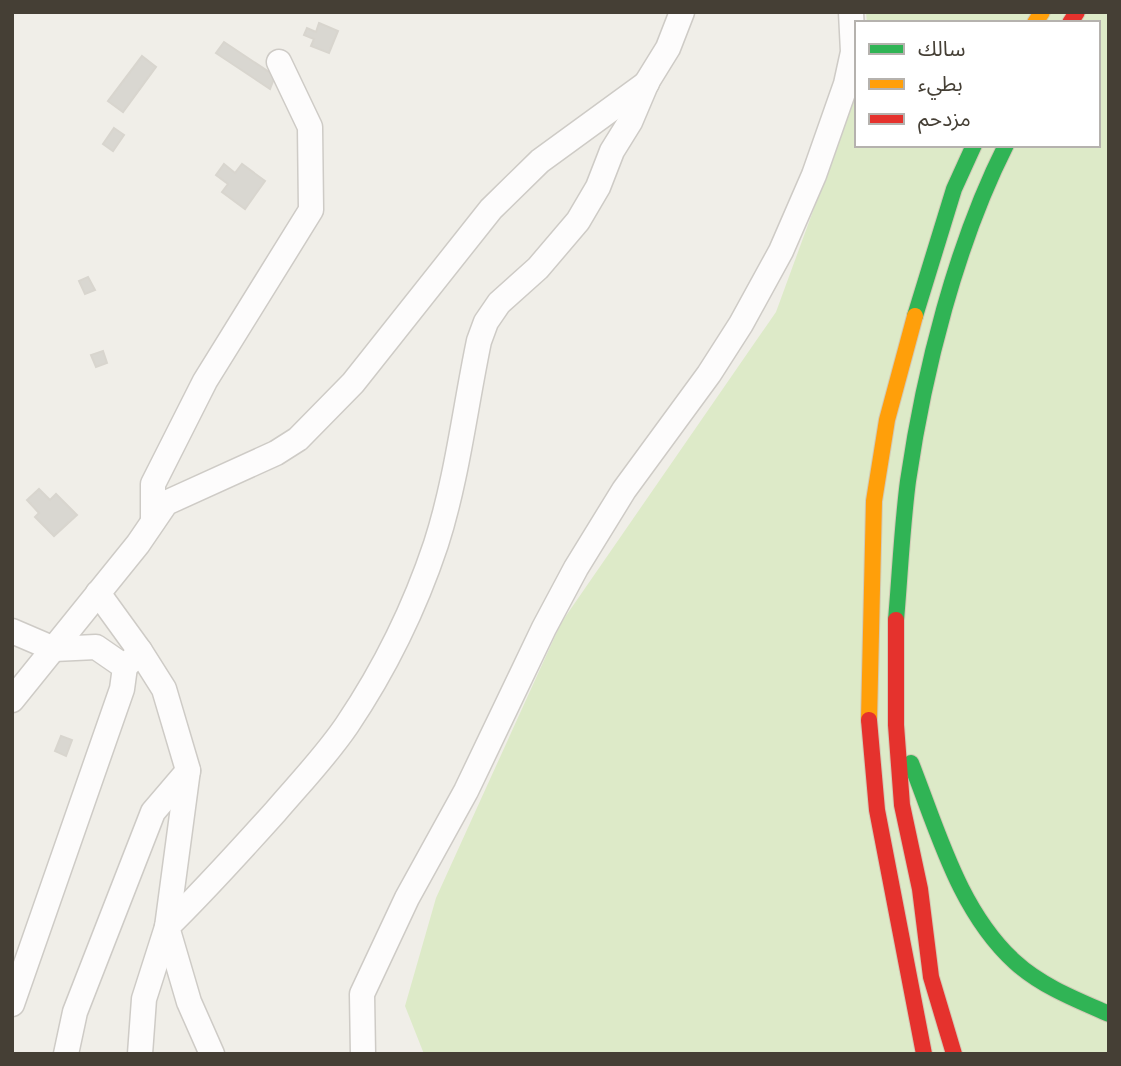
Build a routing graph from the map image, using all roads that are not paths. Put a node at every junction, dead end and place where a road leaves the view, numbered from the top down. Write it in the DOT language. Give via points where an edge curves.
graph roads {
  1 [pos="682,12"];
  2 [pos="851,12"];
  3 [pos="279,62"];
  4 [pos="647,82"];
  5 [pos="973,147"];
  6 [pos="1005,147"];
  7 [pos="153,522"];
  8 [pos="98,593"];
  9 [pos="12,631"];
  10 [pos="54,649"];
  11 [pos="132,659"];
  12 [pos="12,700"];
  13 [pos="896,726"];
  14 [pos="188,770"];
  15 [pos="167,927"];
  16 [pos="12,1004"];
  17 [pos="1109,1014"];
  18 [pos="66,1054"];
  19 [pos="140,1054"];
  20 [pos="212,1054"];
  21 [pos="363,1054"];
  22 [pos="924,1054"];
  23 [pos="954,1054"];
  1 -- 4 [label="street" via="668,48"];
  2 -- 21 [label="street" via="853,52 846,84 780,251 715,364 624,490 544,628 362,994"];
  3 -- 7 [label="street" via="310,127 312,210 205,381 153,484"];
  4 -- 7 [label="street" via="540,161 491,209 353,383 298,439 166,503"];
  4 -- 15 [label="street" via="578,221 486,322 437,541 422,583 373,682 307,776 231,864"];
  5 -- 22 [label="main road" via="954,189 904,354 874,500 867,684 870,738 877,810"];
  6 -- 13 [label="main road" via="984,189 932,354 908,482 895,622"];
  7 -- 8 [label="street"];
  8 -- 10 [label="street"];
  8 -- 11 [label="street"];
  9 -- 10 [label="street"];
  10 -- 11 [label="street" via="96,647"];
  10 -- 12 [label="street"];
  11 -- 14 [label="street" via="164,689"];
  11 -- 16 [label="street"];
  13 -- 17 [label="main road" via="976,916 1015,962"];
  13 -- 23 [label="main road" via="902,805 920,889 931,977"];
  14 -- 15 [label="street"];
  14 -- 18 [label="street" via="153,812 75,1012"];
  15 -- 19 [label="street" via="144,999"];
  15 -- 20 [label="street" via="189,1002"];
}
